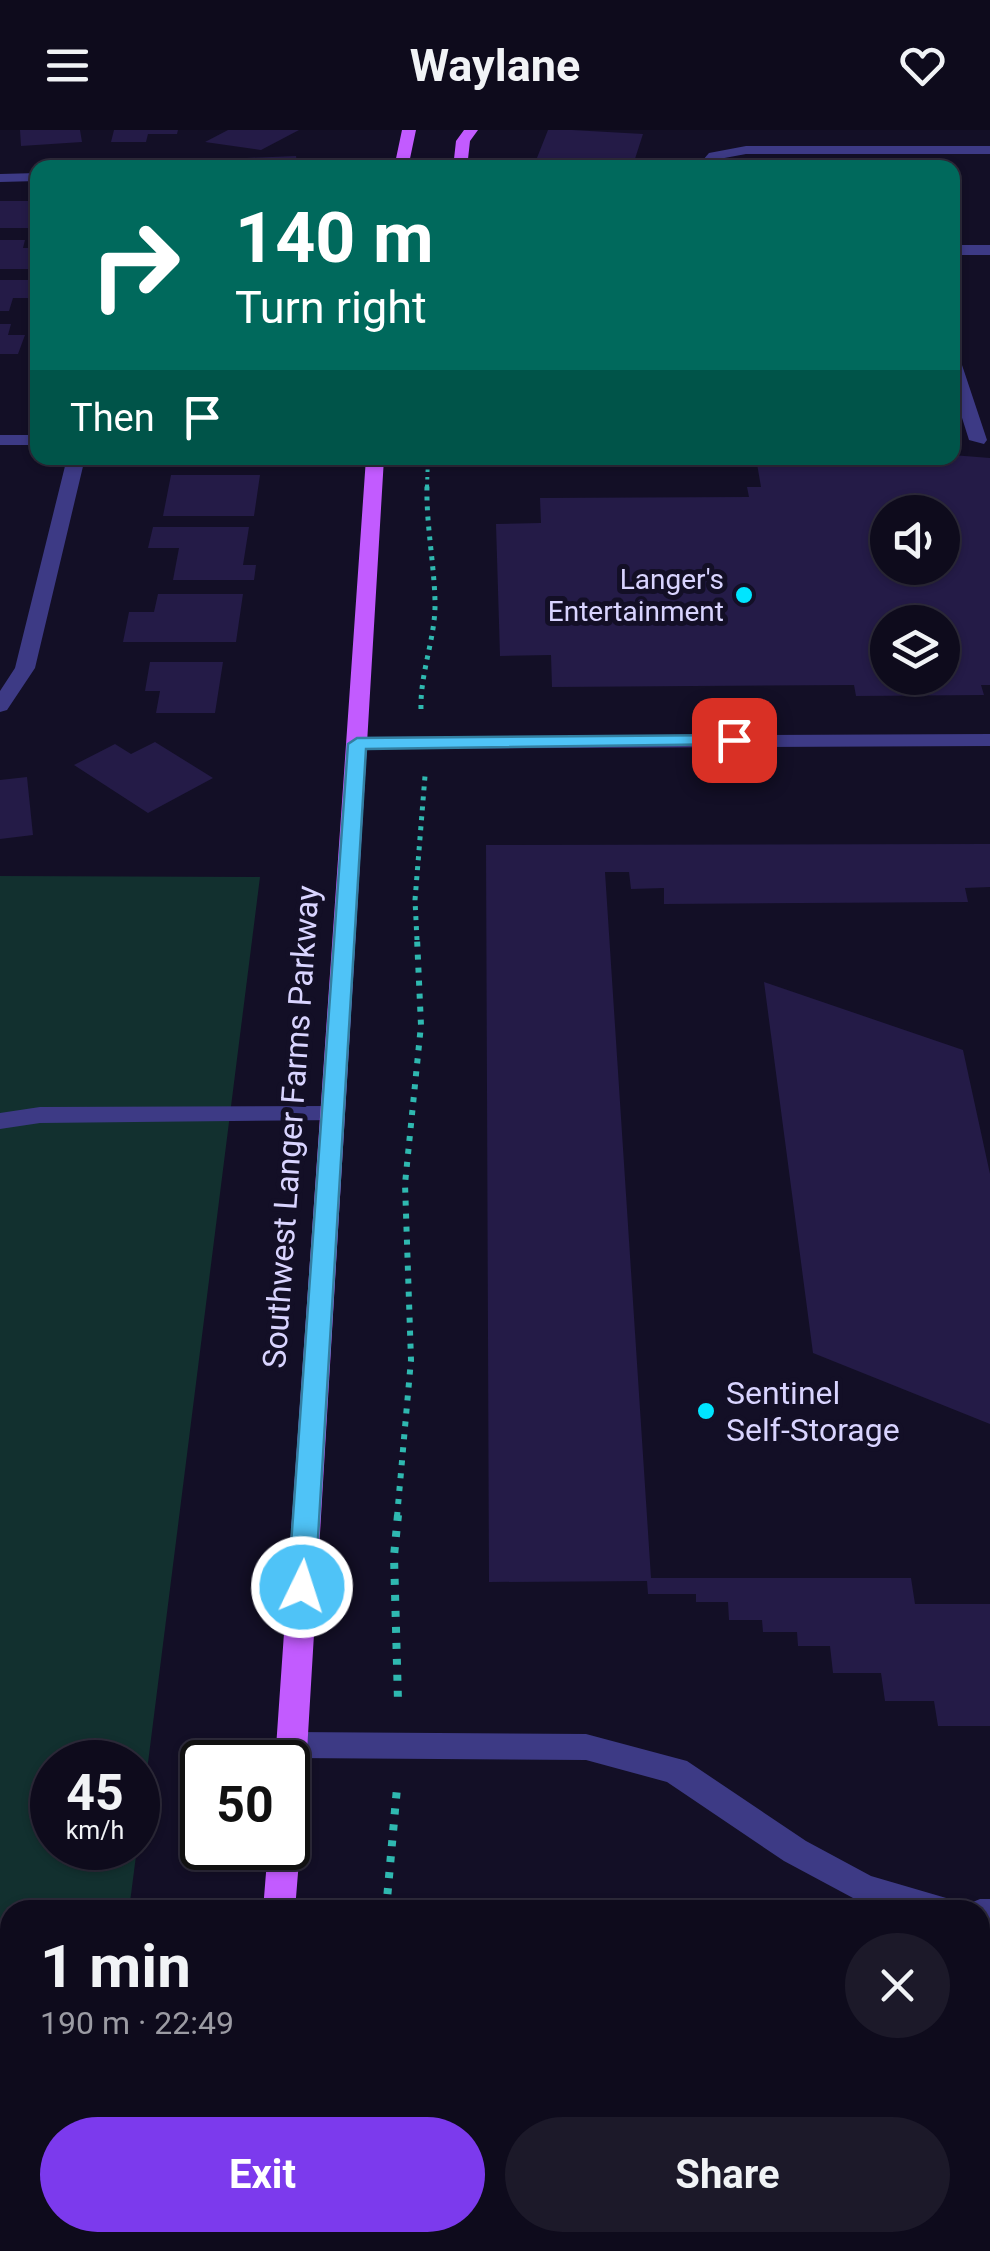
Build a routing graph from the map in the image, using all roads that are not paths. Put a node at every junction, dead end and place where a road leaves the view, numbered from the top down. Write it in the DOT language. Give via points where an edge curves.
graph roads {
  1 [pos="409,130"];
  2 [pos="471,130"];
  3 [pos="877,130"];
  4 [pos="881,150"];
  5 [pos="990,150"];
  6 [pos="403,160"];
  7 [pos="461,160"];
  8 [pos="711,160"];
  9 [pos="885,160"];
  10 [pos="30,177"];
  11 [pos="0,178"];
  12 [pos="960,250"];
  13 [pos="990,250"];
  14 [pos="960,380"];
  15 [pos="0,440"];
  16 [pos="30,440"];
  17 [pos="984,440"];
  18 [pos="74,465"];
  19 [pos="376,465"];
  20 [pos="0,706"];
  21 [pos="990,740"];
  22 [pos="357,744"];
  23 [pos="332,1114"];
  24 [pos="0,1121"];
  25 [pos="292,1740"];
  26 [pos="310,1744"];
  27 [pos="282,1870"];
  28 [pos="280,1900"];
  29 [pos="911,1900"];
  1 -- 6 [label="main road"];
  2 -- 7 [label="main road"];
  3 -- 4 [label="street"];
  4 -- 5 [label="street"];
  4 -- 8 [label="street" via="746,150"];
  4 -- 9 [label="street"];
  10 -- 11 [label="street"];
  12 -- 13 [label="street"];
  14 -- 17 [label="street"];
  15 -- 16 [label="street"];
  18 -- 20 [label="street" via="26,668"];
  19 -- 22 [label="main road, Southwest Langer Farms Parkway"];
  21 -- 22 [label="street"];
  22 -- 23 [label="main road, Southwest Langer Farms Parkway"];
  23 -- 24 [label="street" via="58,1114"];
  23 -- 25 [label="main road, Southwest Langer Farms Parkway"];
  26 -- 29 [label="street" via="586,1747 676,1771 795,1851 847,1879"];
  27 -- 28 [label="main road"];
}
